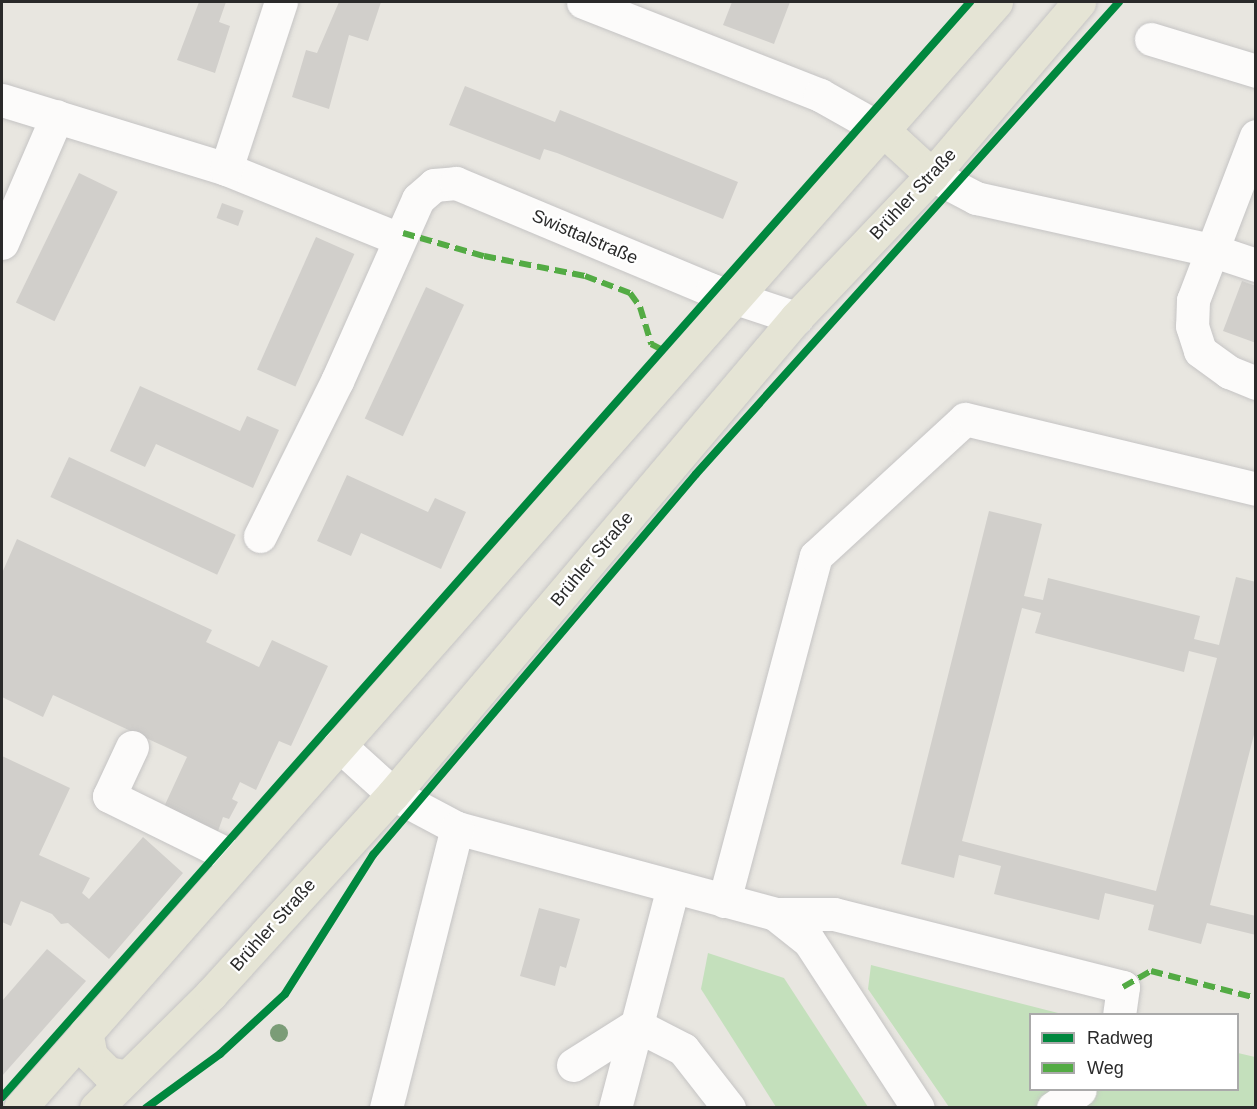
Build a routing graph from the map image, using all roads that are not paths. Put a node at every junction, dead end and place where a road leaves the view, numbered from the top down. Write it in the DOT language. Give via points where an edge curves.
graph roads {
  1 [pos="280,2"];
  2 [pos="583,2"];
  3 [pos="996,2"];
  4 [pos="1079,2"];
  5 [pos="1151,39"];
  6 [pos="1256,71"];
  7 [pos="2,100"];
  8 [pos="57,116"];
  9 [pos="884,131"];
  10 [pos="1256,136"];
  11 [pos="226,169"];
  12 [pos="932,175"];
  13 [pos="399,240"];
  14 [pos="2,243"];
  15 [pos="1211,250"];
  16 [pos="1256,266"];
  17 [pos="735,297"];
  18 [pos="796,318"];
  19 [pos="1256,382"];
  20 [pos="1256,489"];
  21 [pos="260,536"];
  22 [pos="339,745"];
  23 [pos="132,747"];
  24 [pos="393,794"];
  25 [pos="457,828"];
  26 [pos="237,859"];
  27 [pos="673,887"];
  28 [pos="724,901"];
  29 [pos="774,914"];
  30 [pos="1119,1013"];
  31 [pos="636,1025"];
  32 [pos="86,1031"];
  33 [pos="573,1065"];
  34 [pos="127,1077"];
  35 [pos="1077,1091"];
  36 [pos="20,1107"];
  37 [pos="96,1107"];
  38 [pos="386,1107"];
  39 [pos="615,1107"];
  40 [pos="729,1107"];
  41 [pos="918,1107"];
  42 [pos="1053,1107"];
  1 -- 11 [label="street"];
  2 -- 9 [label="street" via="820,95"];
  3 -- 9 [label="main road"];
  4 -- 12 [label="main road, Brühler Straße"];
  5 -- 6 [label="street"];
  7 -- 8 [label="street"];
  8 -- 11 [label="street"];
  8 -- 14 [label="street"];
  9 -- 12 [label="main road"];
  9 -- 17 [label="main road"];
  10 -- 15 [label="street"];
  11 -- 13 [label="street"];
  12 -- 15 [label="street" via="976,198"];
  12 -- 18 [label="main road, Brühler Straße"];
  13 -- 17 [label="street, Swisttalstraße" via="418,199 434,185 456,183"];
  13 -- 21 [label="street, Swisttalstraße" via="337,381"];
  15 -- 16 [label="street"];
  15 -- 19 [label="street" via="1193,300 1192,326 1200,351 1228,372"];
  17 -- 18 [label="street, Swisttalstraße"];
  17 -- 22 [label="main road"];
  18 -- 24 [label="main road, Brühler Straße"];
  20 -- 28 [label="street" via="965,419 816,556"];
  22 -- 24 [label="street"];
  22 -- 26 [label="main road"];
  23 -- 26 [label="street" via="109,796"];
  24 -- 25 [label="street"];
  24 -- 34 [label="main road, Brühler Straße" via="211,994"];
  25 -- 27 [label="street"];
  25 -- 38 [label="street"];
  26 -- 32 [label="main road"];
  27 -- 28 [label="street"];
  27 -- 31 [label="street"];
  28 -- 29 [label="street"];
  29 -- 30 [label="street" via="834,914 1123,987"];
  29 -- 41 [label="street" via="809,941"];
  31 -- 33 [label="street"];
  31 -- 39 [label="street"];
  31 -- 40 [label="street" via="683,1049"];
  32 -- 34 [label="main road" via="91,1056 108,1073"];
  32 -- 36 [label="main road"];
  34 -- 37 [label="main road, Brühler Straße"];
  35 -- 42 [label="street"];
}
